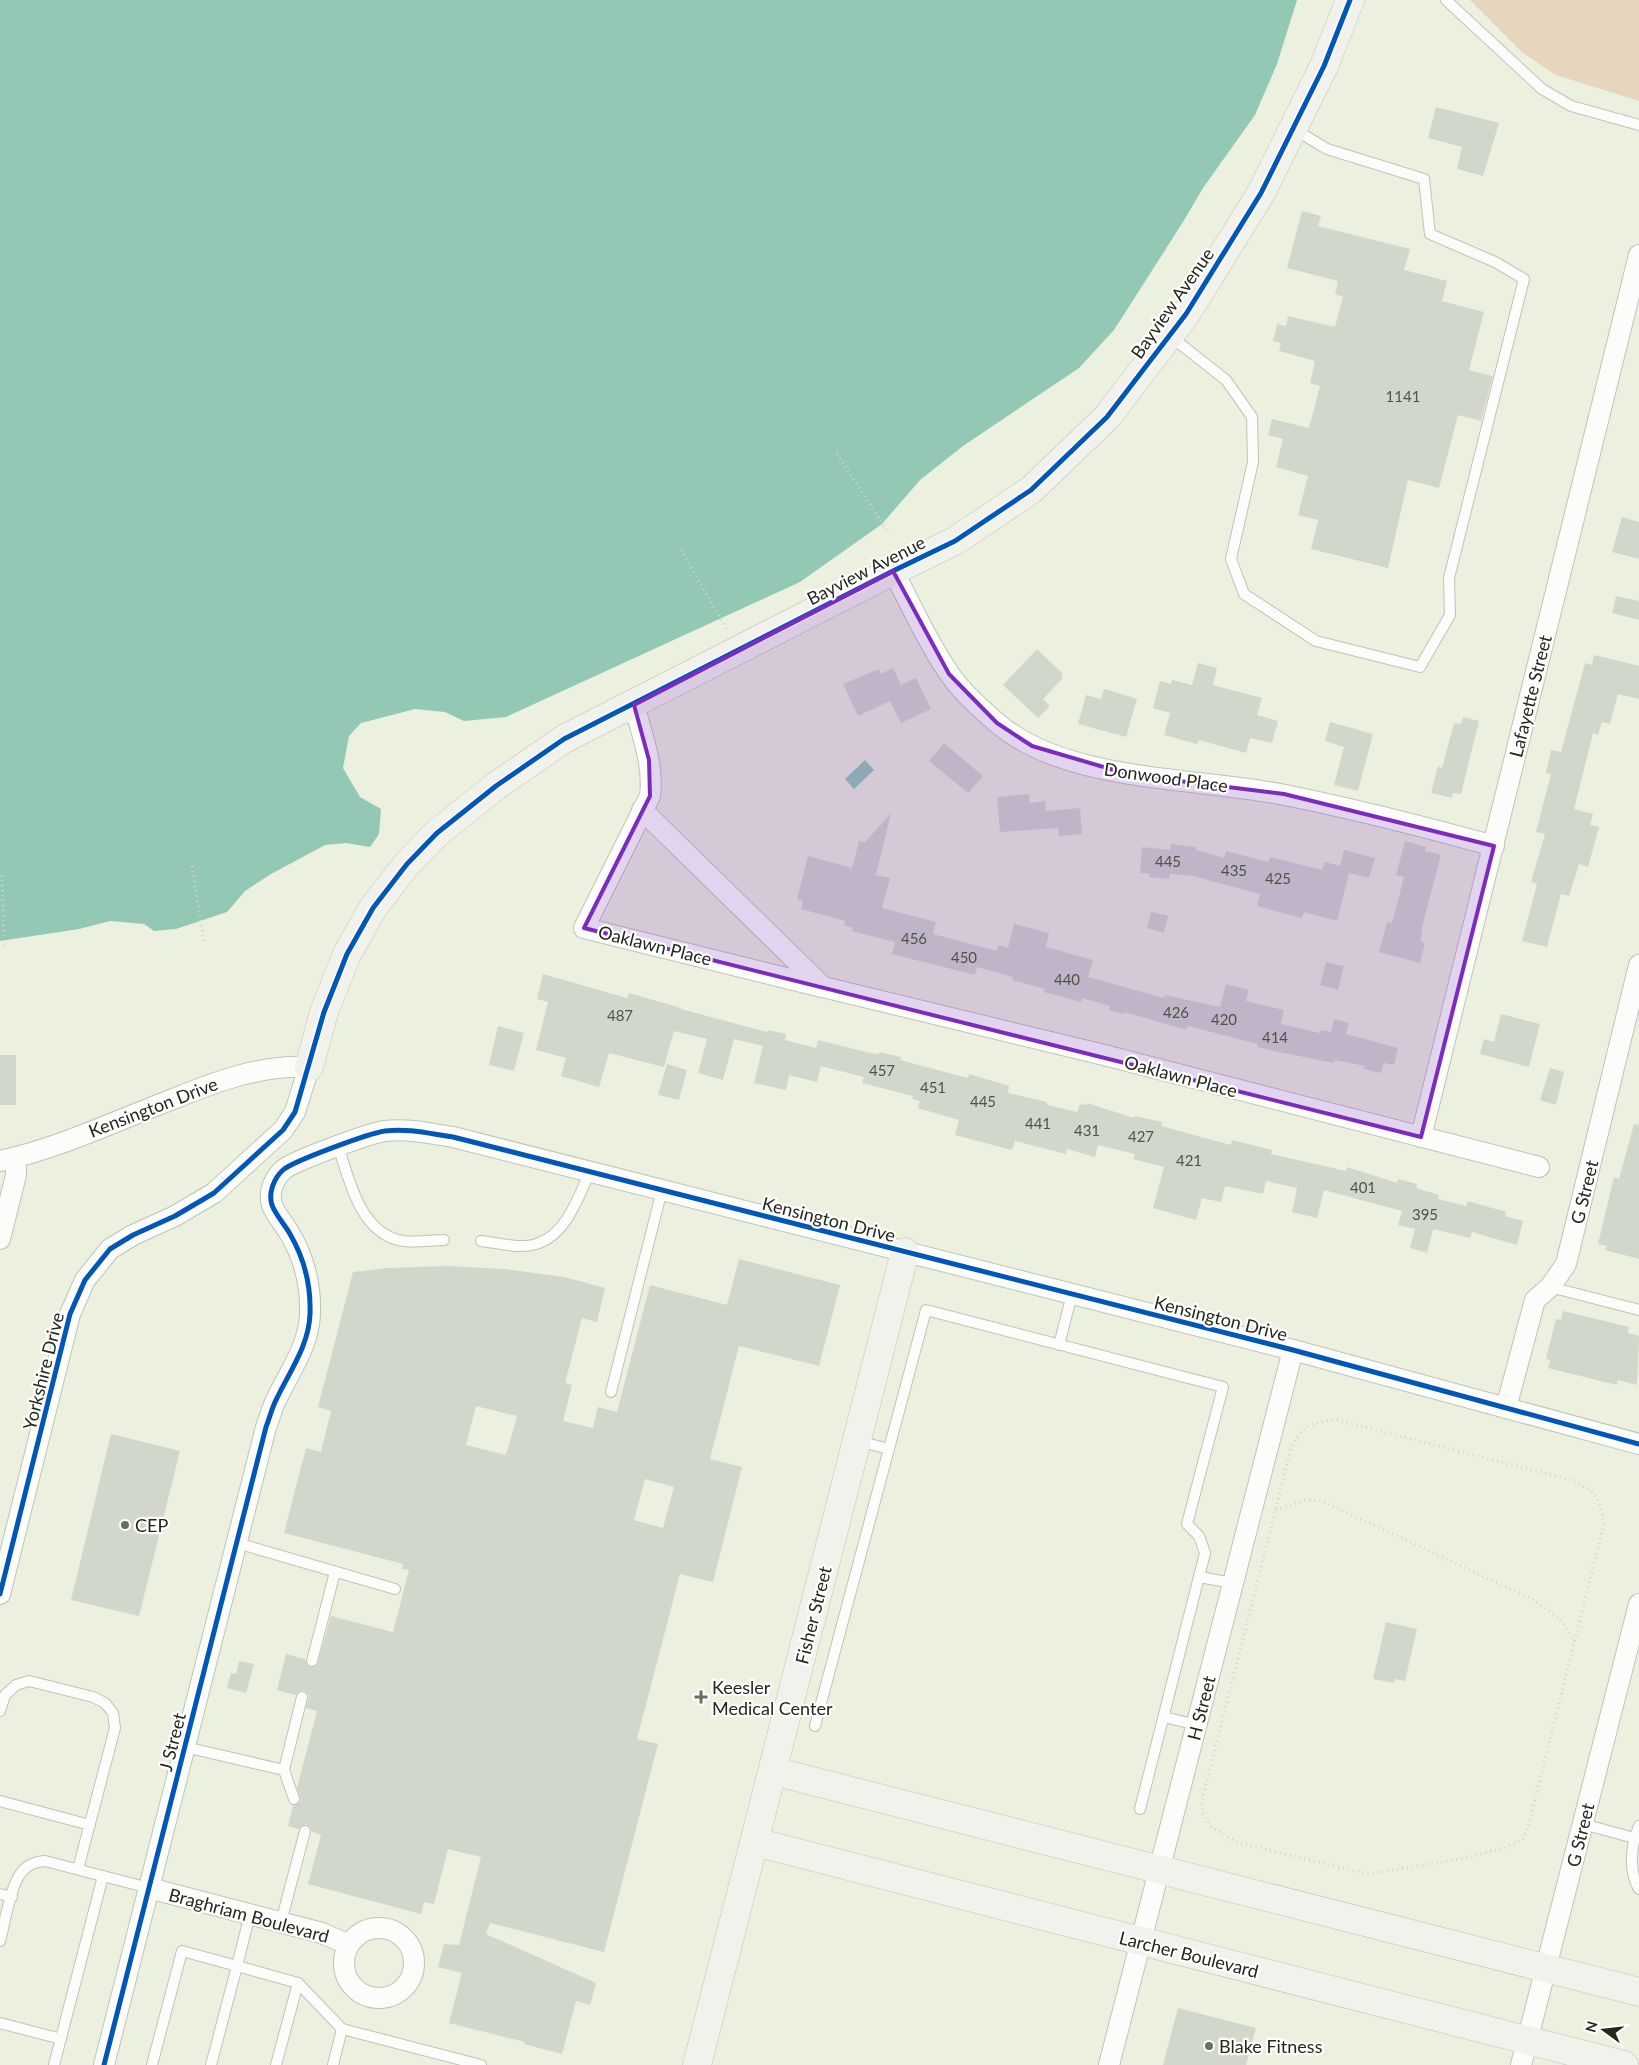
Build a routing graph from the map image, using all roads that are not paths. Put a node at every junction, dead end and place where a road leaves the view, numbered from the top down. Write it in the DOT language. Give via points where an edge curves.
graph roads {
  1 [pos="1350,0"];
  2 [pos="1446,0"];
  3 [pos="1639,125"];
  4 [pos="1293,128"];
  5 [pos="1639,255"];
  6 [pos="1169,335"];
  7 [pos="893,571"];
  8 [pos="634,705"];
  9 [pos="642,810"];
  10 [pos="1494,846"];
  11 [pos="1639,965"];
  12 [pos="824,987"];
  13 [pos="309,1067"];
  14 [pos="1421,1137"];
  15 [pos="338,1146"];
  16 [pos="8,1159"];
  17 [pos="1539,1167"];
  18 [pos="590,1172"];
  19 [pos="662,1190"];
  20 [pos="0,1239"];
  21 [pos="444,1240"];
  22 [pos="481,1242"];
  23 [pos="906,1252"];
  24 [pos="1550,1286"];
  25 [pos="1072,1294"];
  26 [pos="1639,1310"];
  27 [pos="1059,1345"];
  28 [pos="1293,1350"];
  29 [pos="611,1392"];
  30 [pos="1506,1408"];
  31 [pos="266,1427"];
  32 [pos="857,1441"];
  33 [pos="1639,1444"];
  34 [pos="889,1449"];
  35 [pos="237,1542"];
  36 [pos="335,1572"];
  37 [pos="1199,1576"];
  38 [pos="1233,1583"];
  39 [pos="394,1589"];
  40 [pos="0,1594"];
  41 [pos="1637,1617"];
  42 [pos="312,1661"];
  43 [pos="302,1697"];
  44 [pos="0,1711"];
  45 [pos="1164,1717"];
  46 [pos="1197,1724"];
  47 [pos="815,1726"];
  48 [pos="185,1747"];
  49 [pos="284,1770"];
  50 [pos="773,1771"];
  51 [pos="294,1799"];
  52 [pos="0,1801"];
  53 [pos="1140,1809"];
  54 [pos="1583,1824"];
  55 [pos="90,1825"];
  56 [pos="1639,1826"];
  57 [pos="305,1831"];
  58 [pos="1634,1838"];
  59 [pos="755,1842"];
  60 [pos="1160,1869"];
  61 [pos="78,1870"];
  62 [pos="103,1876"];
  63 [pos="149,1888"];
  64 [pos="1639,1889"];
  65 [pos="0,1894"];
  66 [pos="12,1897"];
  67 [pos="250,1914"];
  68 [pos="281,1922"];
  69 [pos="0,1941"];
  70 [pos="1140,1941"];
  71 [pos="348,1945"];
  72 [pos="236,1966"];
  73 [pos="1545,1968"];
  74 [pos="298,1983"];
  75 [pos="1639,1992"];
  76 [pos="0,2023"];
  77 [pos="342,2029"];
  78 [pos="61,2039"];
  79 [pos="1524,2053"];
  80 [pos="54,2065"];
  81 [pos="104,2065"];
  82 [pos="152,2065"];
  83 [pos="211,2065"];
  84 [pos="276,2065"];
  85 [pos="333,2065"];
  86 [pos="481,2065"];
  87 [pos="697,2065"];
  88 [pos="1109,2065"];
  89 [pos="1624,2065"];
  1 -- 4 [label="street, Bayview Avenue" via="1324,66"];
  2 -- 3 [label="lane" via="1542,89 1571,106"];
  4 -- 6 [label="street, Bayview Avenue" via="1261,193 1186,314"];
  4 -- 6 [label="lane" via="1327,149 1424,179 1430,234 1496,262 1524,279 1449,578 1450,615 1420,668 1316,641 1244,594 1231,559 1253,462 1252,417 1226,380"];
  5 -- 10 [label="street, Lafayette Street"];
  6 -- 7 [label="street, Bayview Avenue" via="1107,417 1031,490 955,541"];
  7 -- 8 [label="street, Bayview Avenue"];
  7 -- 10 [label="street, Donwood Place" via="949,674 997,723 1032,746 1080,763 1130,775 1284,794"];
  8 -- 9 [label="street, Oaklawn Place" via="650,760 652,783 650,796"];
  8 -- 13 [label="street, Bayview Avenue" via="564,739 496,786 437,833 407,864 373,908 347,954 324,1012"];
  9 -- 12 [label="street"];
  9 -- 12 [label="street, Oaklawn Place" via="584,928"];
  10 -- 14 [label="street, Lafayette Street"];
  11 -- 24 [label="street, G Street" via="1566,1264"];
  12 -- 14 [label="street, Oaklawn Place"];
  13 -- 16 [label="street, Kensington Drive" via="282,1066 220,1081 81,1135"];
  13 -- 40 [label="street, Yorkshire Drive" via="295,1112 283,1130 254,1153 214,1193 110,1249 85,1280 70,1314"];
  14 -- 17 [label="street, Oaklawn Place"];
  15 -- 18 [label="street, Kensington Drive" via="384,1131 410,1130 453,1137"];
  15 -- 21 [label="lane" via="356,1197 367,1218 380,1232 398,1240"];
  15 -- 31 [label="street, Kensington Drive" via="283,1169 274,1182 272,1205 296,1244 305,1268 310,1316 294,1369 276,1399"];
  16 -- 20 [label="street" via="16,1175"];
  18 -- 19 [label="street, Kensington Drive"];
  18 -- 22 [label="lane" via="558,1232 539,1244 518,1246"];
  19 -- 23 [label="street, Kensington Drive"];
  19 -- 29 [label="lane"];
  23 -- 25 [label="street, Kensington Drive"];
  23 -- 32 [label="street, Fisher Street"];
  24 -- 26 [label="lane"];
  24 -- 30 [label="street, G Street" via="1535,1300"];
  25 -- 27 [label="lane"];
  25 -- 28 [label="street, Kensington Drive"];
  27 -- 34 [label="lane" via="926,1310"];
  27 -- 37 [label="lane" via="1222,1387 1187,1524 1199,1536 1205,1553"];
  28 -- 30 [label="street, Kensington Drive"];
  28 -- 38 [label="street, H Street"];
  30 -- 33 [label="street, Kensington Drive"];
  31 -- 35 [label="street, J Street"];
  32 -- 34 [label="lane"];
  32 -- 50 [label="street, Fisher Street"];
  34 -- 47 [label="lane"];
  35 -- 36 [label="lane"];
  35 -- 48 [label="street, J Street"];
  36 -- 39 [label="lane"];
  36 -- 42 [label="lane"];
  37 -- 38 [label="lane"];
  37 -- 45 [label="lane"];
  38 -- 46 [label="street, H Street"];
  41 -- 54 [label="street, G Street"];
  43 -- 49 [label="lane"];
  44 -- 55 [label="lane" via="5,1695 16,1685 29,1681 93,1697 113,1712 115,1728"];
  45 -- 46 [label="lane"];
  45 -- 53 [label="lane"];
  46 -- 60 [label="street, H Street"];
  48 -- 49 [label="lane"];
  48 -- 63 [label="street, J Street"];
  49 -- 51 [label="lane"];
  50 -- 59 [label="street, Fisher Street"];
  50 -- 60 [label="street"];
  52 -- 55 [label="lane"];
  54 -- 58 [label="lane"];
  54 -- 73 [label="street, G Street"];
  55 -- 61 [label="lane"];
  56 -- 58 [label="lane"];
  57 -- 68 [label="lane"];
  58 -- 64 [label="lane" via="1632,1863"];
  59 -- 70 [label="street, Larcher Boulevard"];
  59 -- 87 [label="street, Fisher Street"];
  60 -- 70 [label="street, H Street"];
  60 -- 73 [label="street"];
  61 -- 62 [label="lane"];
  61 -- 66 [label="lane" via="45,1861 32,1863 20,1873"];
  62 -- 63 [label="lane"];
  62 -- 78 [label="lane"];
  63 -- 67 [label="street, Braghriam Boulevard"];
  63 -- 81 [label="street, J Street"];
  65 -- 66 [label="lane"];
  66 -- 69 [label="lane"];
  67 -- 68 [label="street, Braghriam Boulevard"];
  67 -- 72 [label="lane"];
  68 -- 71 [label="street, Braghriam Boulevard" via="322,1933"];
  70 -- 79 [label="street, Larcher Boulevard"];
  70 -- 88 [label="street, H Street"];
  72 -- 74 [label="lane"];
  72 -- 82 [label="lane" via="182,1951"];
  72 -- 83 [label="lane"];
  73 -- 75 [label="street"];
  73 -- 79 [label="street, G Street"];
  74 -- 77 [label="lane"];
  74 -- 84 [label="lane"];
  76 -- 78 [label="lane"];
  77 -- 85 [label="lane"];
  77 -- 86 [label="lane"];
  78 -- 80 [label="lane"];
  79 -- 89 [label="street, Larcher Boulevard"];
}
